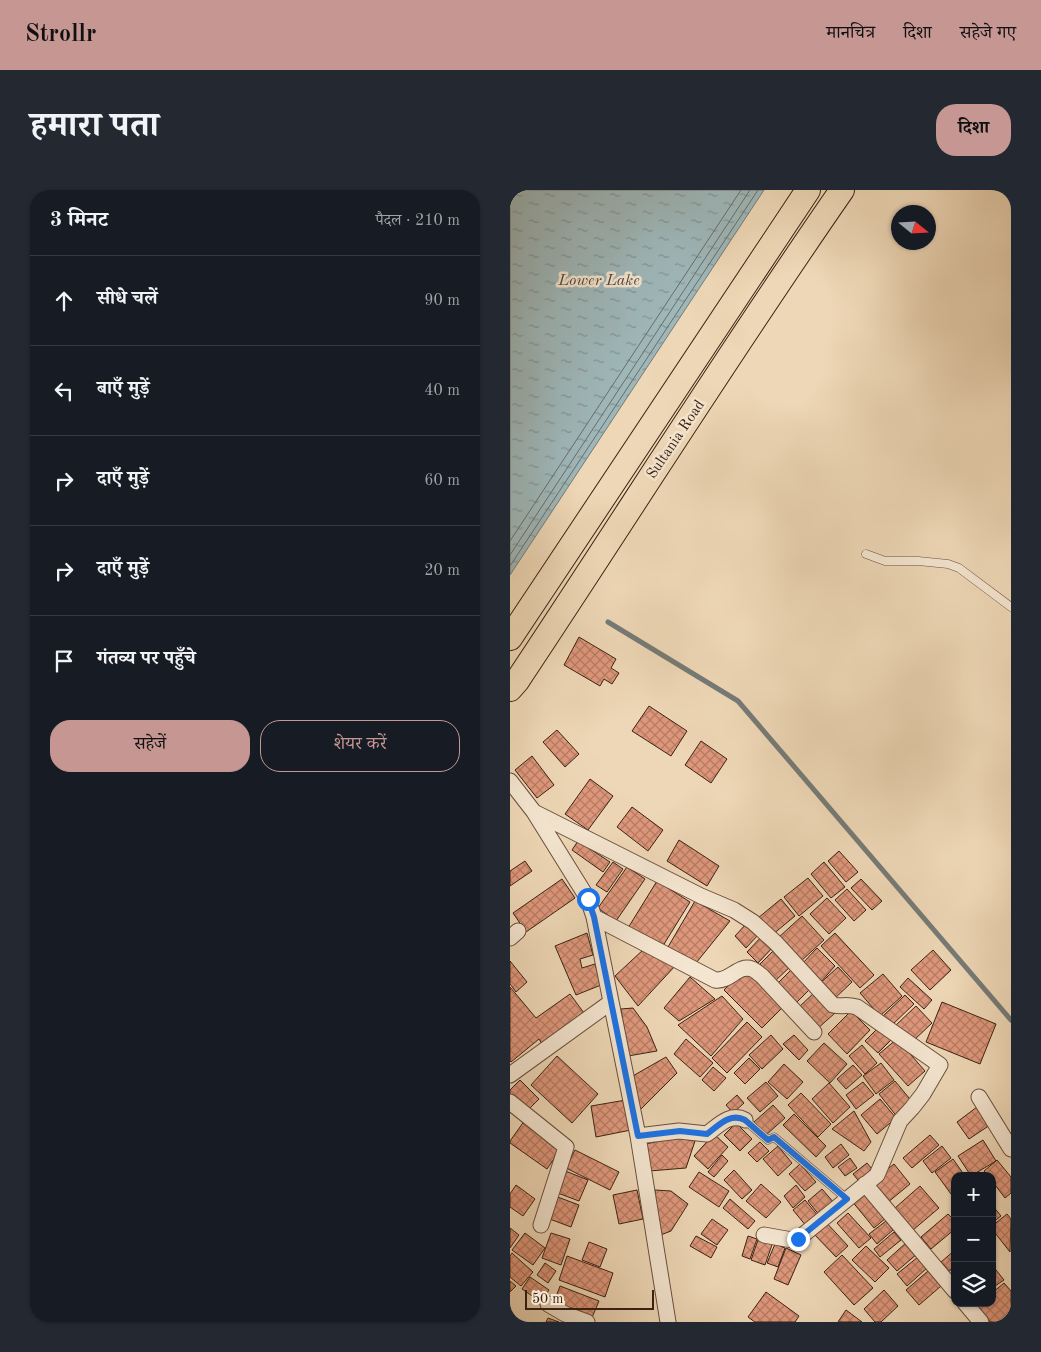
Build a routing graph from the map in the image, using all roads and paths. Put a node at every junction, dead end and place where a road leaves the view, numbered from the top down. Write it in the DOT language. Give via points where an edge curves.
graph roads {
  1 [pos="808,190"];
  2 [pos="842,190"];
  3 [pos="866,554"];
  4 [pos="1011,608"];
  5 [pos="510,638"];
  6 [pos="510,689"];
  7 [pos="510,781"];
  8 [pos="534,812"];
  9 [pos="594,917"];
  10 [pos="611,1002"];
  11 [pos="814,1032"];
  12 [pos="510,1075"];
  13 [pos="980,1097"];
  14 [pos="510,1102"];
  15 [pos="745,1120"];
  16 [pos="638,1136"];
  17 [pos="1011,1149"];
  18 [pos="865,1184"];
  19 [pos="847,1199"];
  20 [pos="541,1225"];
  21 [pos="764,1235"];
  22 [pos="951,1286"];
  23 [pos="548,1304"];
  24 [pos="968,1307"];
  25 [pos="587,1322"];
  26 [pos="668,1322"];
  27 [pos="981,1322"];
  1 -- 5 [label="main road, Sultania Road"];
  2 -- 6 [label="main road, Sultania Road"];
  3 -- 4 [label="lane" via="885,561 954,566"];
  7 -- 8 [label="street"];
  8 -- 9 [label="street" via="588,899"];
  8 -- 18 [label="street" via="734,910 776,943 833,1005 848,1004 856,1008 940,1065 923,1094 900,1121 877,1175"];
  9 -- 10 [label="street"];
  9 -- 11 [label="street" via="715,980 726,979 740,969 752,969"];
  10 -- 12 [label="street"];
  10 -- 16 [label="street"];
  13 -- 17 [label="street"];
  14 -- 20 [label="street" via="566,1147"];
  15 -- 16 [label="street" via="727,1119 707,1134 680,1131"];
  15 -- 19 [label="lane" via="768,1140 774,1137"];
  16 -- 26 [label="street"];
  18 -- 19 [label="street"];
  18 -- 22 [label="street"];
  19 -- 21 [label="street" via="798,1239"];
  23 -- 25 [label="street"];
  24 -- 27 [label="street"];
}
